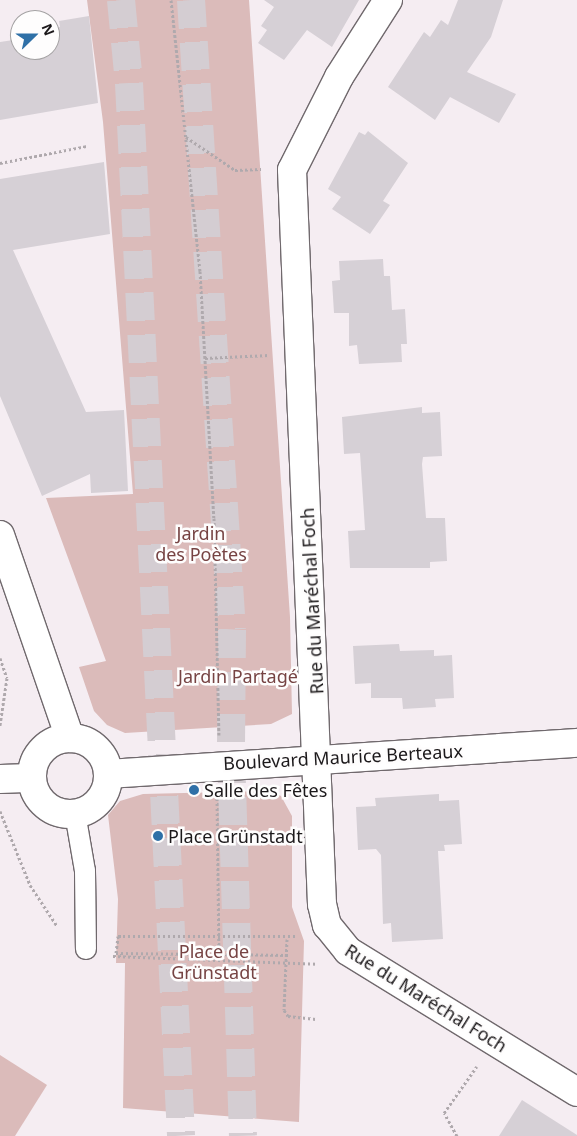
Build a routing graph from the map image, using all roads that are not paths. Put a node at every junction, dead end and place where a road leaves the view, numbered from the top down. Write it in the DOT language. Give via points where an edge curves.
graph roads {
  1 [pos="388,0"];
  2 [pos="0,535"];
  3 [pos="70,738"];
  4 [pos="577,743"];
  5 [pos="319,758"];
  6 [pos="108,774"];
  7 [pos="32,778"];
  8 [pos="0,779"];
  9 [pos="75,813"];
  10 [pos="86,949"];
  11 [pos="577,1092"];
  1 -- 5 [label="street, Rue du Maréchal Foch" via="339,77 292,170"];
  2 -- 3 [label="street"];
  3 -- 6 [label="street" via="95,747"];
  3 -- 7 [label="street" via="47,746 38,756"];
  4 -- 5 [label="street, Boulevard Maurice Berteaux"];
  5 -- 6 [label="street, Boulevard Maurice Berteaux"];
  5 -- 11 [label="street, Rue du Maréchal Foch" via="322,904 327,926 348,951"];
  6 -- 9 [label="street" via="102,796"];
  7 -- 8 [label="street"];
  7 -- 9 [label="street" via="48,806"];
  9 -- 10 [label="lane" via="86,871"];
}
